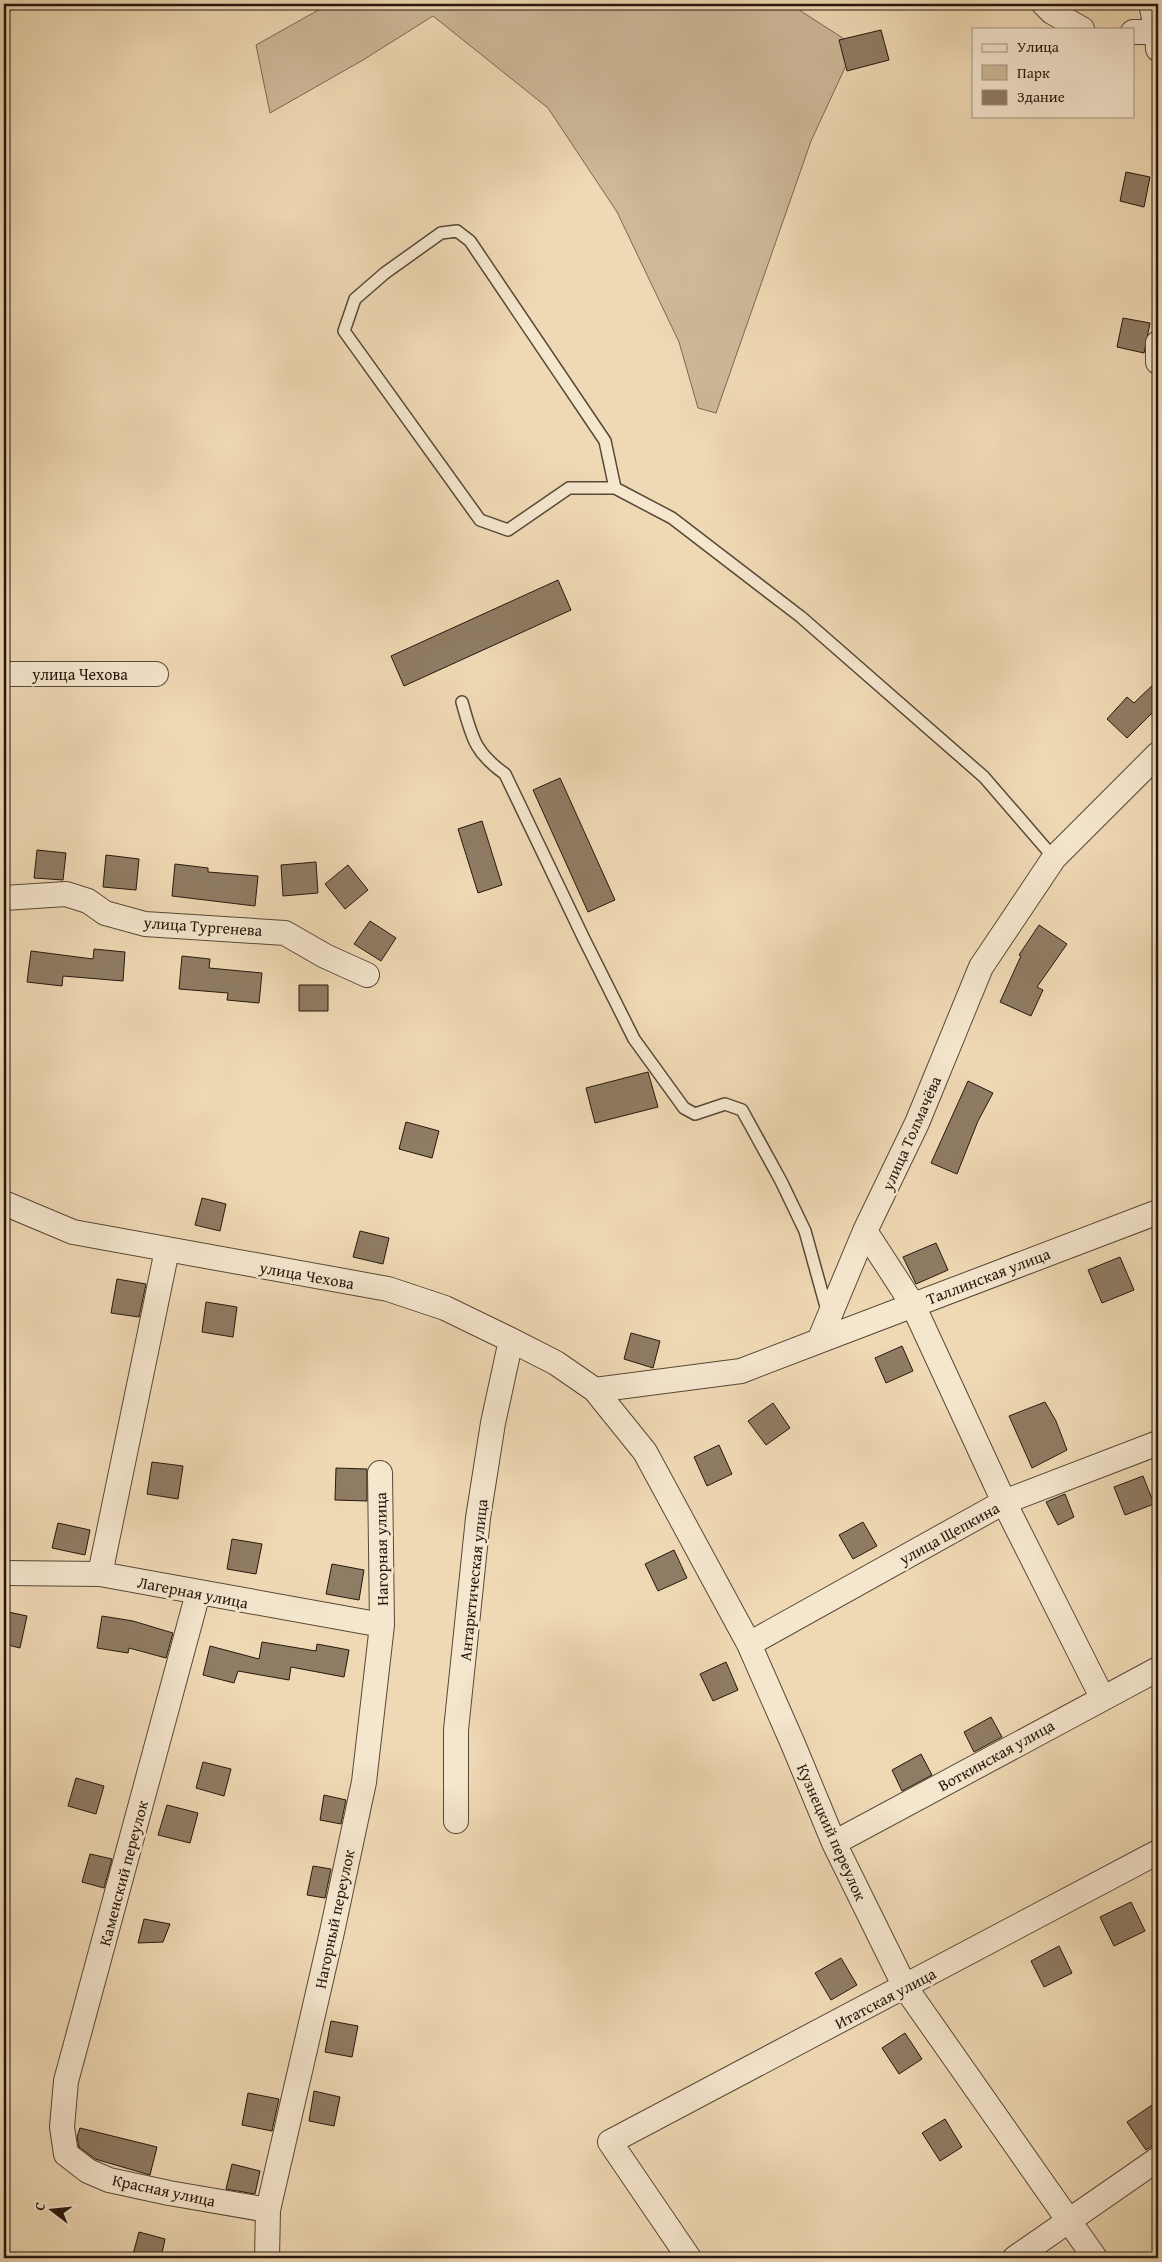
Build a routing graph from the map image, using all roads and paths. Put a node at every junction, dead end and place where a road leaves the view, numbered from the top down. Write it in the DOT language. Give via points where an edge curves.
graph roads {
  1 [pos="1044,4"];
  2 [pos="1151,4"];
  3 [pos="1080,28"];
  4 [pos="1134,32"];
  5 [pos="1158,37"];
  6 [pos="615,488"];
  7 [pos="4,674"];
  8 [pos="156,674"];
  9 [pos="462,702"];
  10 [pos="1158,754"];
  11 [pos="1054,858"];
  12 [pos="4,898"];
  13 [pos="368,975"];
  14 [pos="4,1203"];
  15 [pos="1158,1212"];
  16 [pos="865,1231"];
  17 [pos="167,1250"];
  18 [pos="913,1305"];
  19 [pos="829,1318"];
  20 [pos="511,1340"];
  21 [pos="819,1341"];
  22 [pos="595,1390"];
  23 [pos="1158,1443"];
  24 [pos="380,1474"];
  25 [pos="1004,1502"];
  26 [pos="4,1573"];
  27 [pos="100,1574"];
  28 [pos="198,1593"];
  29 [pos="382,1625"];
  30 [pos="749,1644"];
  31 [pos="1158,1669"];
  32 [pos="1102,1697"];
  33 [pos="456,1821"];
  34 [pos="834,1843"];
  35 [pos="1158,1852"];
  36 [pos="905,1987"];
  37 [pos="66,2154"];
  38 [pos="1158,2159"];
  39 [pos="268,2210"];
  40 [pos="1069,2221"];
  41 [pos="267,2258"];
  42 [pos="689,2258"];
  43 [pos="1015,2258"];
  44 [pos="1095,2258"];
  1 -- 3 [label="street"];
  2 -- 5 [label="street"];
  4 -- 5 [label="street"];
  6 -- 6 [label="lane" via="569,488 508,530 480,520 344,330 355,299 441,233 457,231 470,241 604,441"];
  6 -- 11 [label="lane" via="672,518 801,617 984,777"];
  7 -- 8 [label="street, улица Чехова"];
  9 -- 19 [label="lane" via="474,743 488,762 505,774 634,1039 684,1108 695,1114 725,1104 742,1110 805,1231"];
  10 -- 11 [label="street, улица Толмачёва"];
  11 -- 16 [label="street, улица Толмачёва" via="981,967 917,1123"];
  12 -- 13 [label="street, улица Тургенева" via="66,894 88,901 105,913 145,924 285,933"];
  14 -- 17 [label="street, улица Чехова" via="73,1232"];
  15 -- 18 [label="street, Таллинская улица"];
  16 -- 18 [label="street"];
  16 -- 19 [label="street, улица Толмачёва"];
  17 -- 20 [label="street, улица Чехова" via="388,1290 445,1308"];
  17 -- 27 [label="street"];
  18 -- 21 [label="street, Таллинская улица"];
  18 -- 25 [label="street"];
  19 -- 21 [label="street, улица Толмачёва"];
  20 -- 22 [label="street, улица Чехова" via="556,1363"];
  20 -- 33 [label="street, Антарктическая улица" via="493,1423 478,1518 456,1730"];
  21 -- 22 [label="street" via="742,1371"];
  22 -- 30 [label="street, Кузнецкий переулок" via="645,1452"];
  23 -- 25 [label="street, улица Щепкина"];
  24 -- 29 [label="street, Нагорная улица"];
  25 -- 30 [label="street, улица Щепкина"];
  25 -- 32 [label="street"];
  26 -- 27 [label="street, Лагерная улица"];
  27 -- 28 [label="street, Лагерная улица"];
  28 -- 29 [label="street, Лагерная улица"];
  28 -- 37 [label="street, Каменский переулок" via="66,2081 62,2127"];
  29 -- 39 [label="street, Нагорный переулок" via="364,1782"];
  30 -- 34 [label="street, Кузнецкий переулок"];
  31 -- 32 [label="street, Воткинская улица"];
  32 -- 34 [label="street, Воткинская улица"];
  34 -- 36 [label="street, Кузнецкий переулок"];
  35 -- 36 [label="street, Итатская улица"];
  36 -- 40 [label="street, Кузнецкий переулок"];
  36 -- 42 [label="street, Итатская улица" via="610,2142"];
  37 -- 39 [label="street, Красная улица" via="88,2171 109,2180"];
  38 -- 40 [label="street"];
  39 -- 41 [label="street"];
  40 -- 43 [label="street"];
  40 -- 44 [label="street, Кузнецкий переулок"];
}
